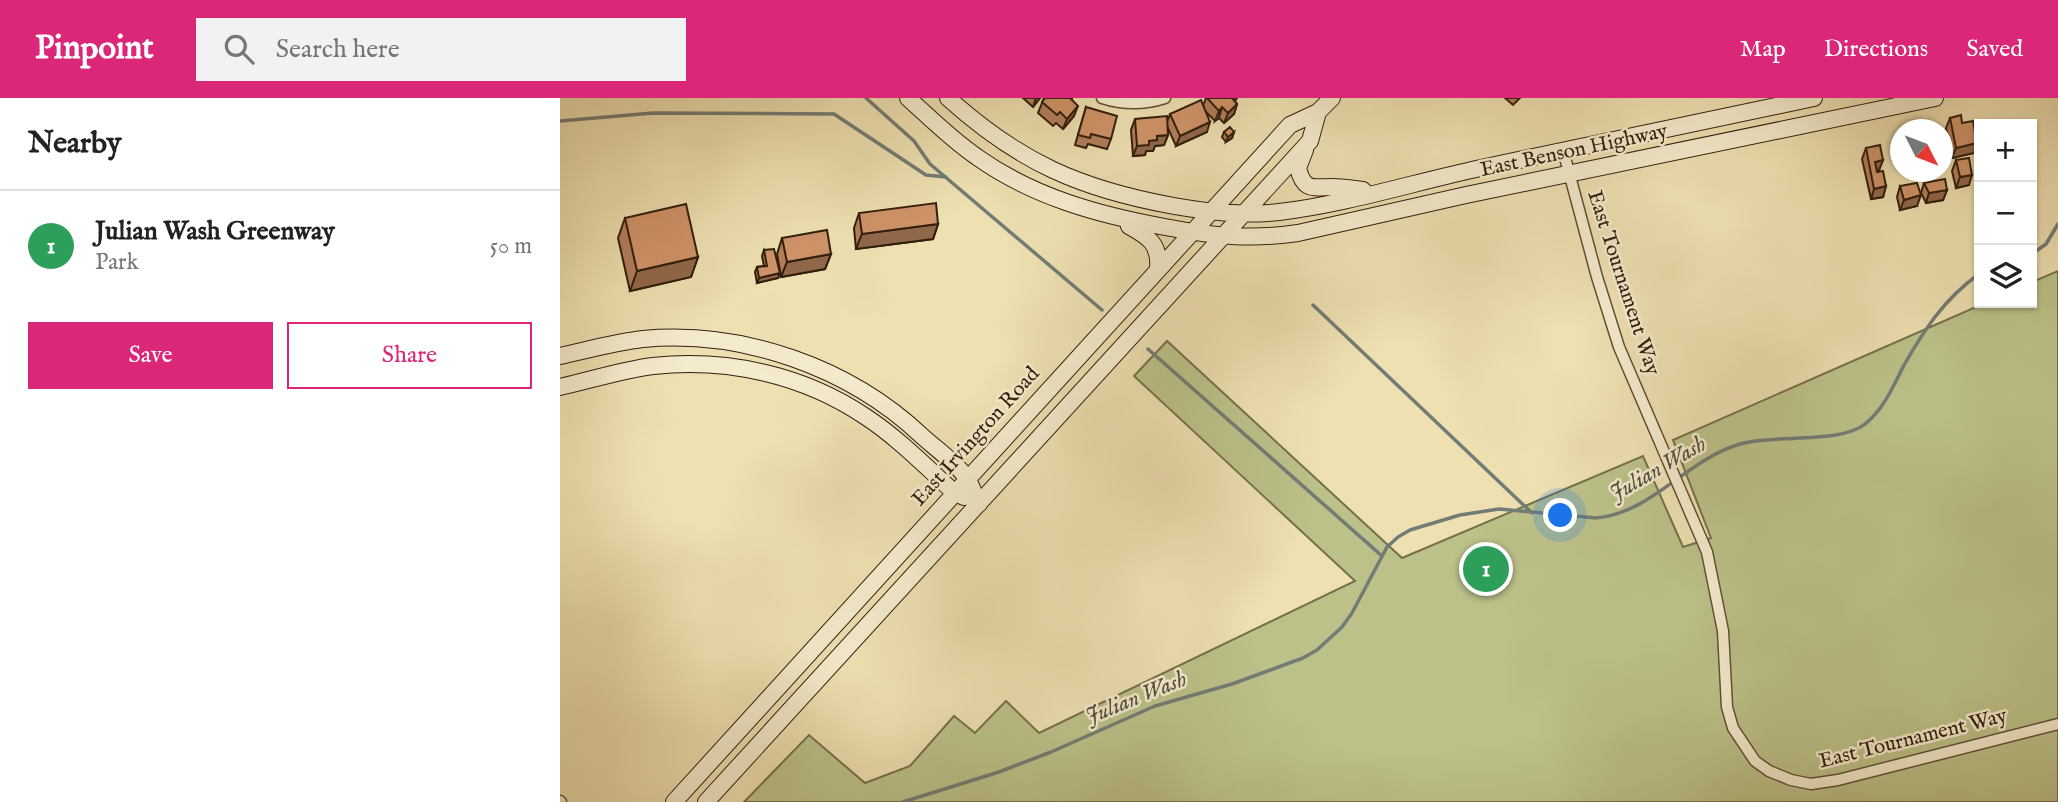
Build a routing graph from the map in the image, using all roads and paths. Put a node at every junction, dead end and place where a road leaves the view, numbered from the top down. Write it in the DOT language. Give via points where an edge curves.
graph roads {
  1 [pos="908,98"];
  2 [pos="948,98"];
  3 [pos="1102,98"];
  4 [pos="1165,98"];
  5 [pos="1332,98"];
  6 [pos="1814,98"];
  7 [pos="1935,98"];
  8 [pos="1858,106"];
  9 [pos="1318,112"];
  10 [pos="1310,141"];
  11 [pos="1563,150"];
  12 [pos="1568,173"];
  13 [pos="1375,192"];
  14 [pos="1209,212"];
  15 [pos="1242,215"];
  16 [pos="1118,219"];
  17 [pos="1190,233"];
  18 [pos="1222,237"];
  19 [pos="1158,269"];
  20 [pos="560,356"];
  21 [pos="560,387"];
  22 [pos="967,479"];
  23 [pos="955,493"];
  24 [pos="979,504"];
  25 [pos="2058,724"];
  26 [pos="674,802"];
  27 [pos="706,802"];
  1 -- 16 [label="main road" via="999,172 1064,202"];
  2 -- 14 [label="main road, East Benson Highway" via="992,134 1049,170 1127,198"];
  3 -- 4 [label="street" via="1129,104"];
  5 -- 9 [label="main road, East Irvington Road"];
  6 -- 11 [label="main road, East Benson Highway"];
  7 -- 8 [label="main road, East Benson Highway"];
  8 -- 12 [label="main road, East Benson Highway"];
  9 -- 10 [label="main road, East Irvington Road"];
  9 -- 14 [label="main road, East Irvington Road" via="1290,125"];
  10 -- 13 [label="main road" via="1298,168 1306,185"];
  10 -- 15 [label="main road, East Irvington Road"];
  11 -- 12 [label="street, East Tournament Way"];
  11 -- 13 [label="main road, East Benson Highway"];
  12 -- 18 [label="main road, East Benson Highway" via="1298,233"];
  12 -- 25 [label="street, East Tournament Way" via="1619,347 1706,552 1723,631 1727,707 1733,728 1755,761 1791,780 1838,780"];
  13 -- 15 [label="main road, East Benson Highway" via="1280,212"];
  14 -- 15 [label="main road, East Benson Highway"];
  14 -- 17 [label="main road, East Irvington Road"];
  15 -- 18 [label="main road, East Irvington Road"];
  16 -- 17 [label="main road, East Benson Highway"];
  16 -- 19 [label="main road" via="1147,236 1159,256"];
  17 -- 18 [label="main road, East Benson Highway"];
  17 -- 19 [label="main road, East Irvington Road"];
  18 -- 24 [label="main road, East Irvington Road"];
  19 -- 22 [label="main road, East Irvington Road"];
  20 -- 22 [label="main road" via="642,339 674,338 723,341 790,358 842,378 874,397"];
  21 -- 23 [label="main road" via="681,364 779,377 822,391 867,417"];
  22 -- 23 [label="main road, East Irvington Road"];
  22 -- 24 [label="main road"];
  23 -- 24 [label="main road"];
  23 -- 26 [label="main road, East Irvington Road"];
  24 -- 27 [label="main road, East Irvington Road"];
}
